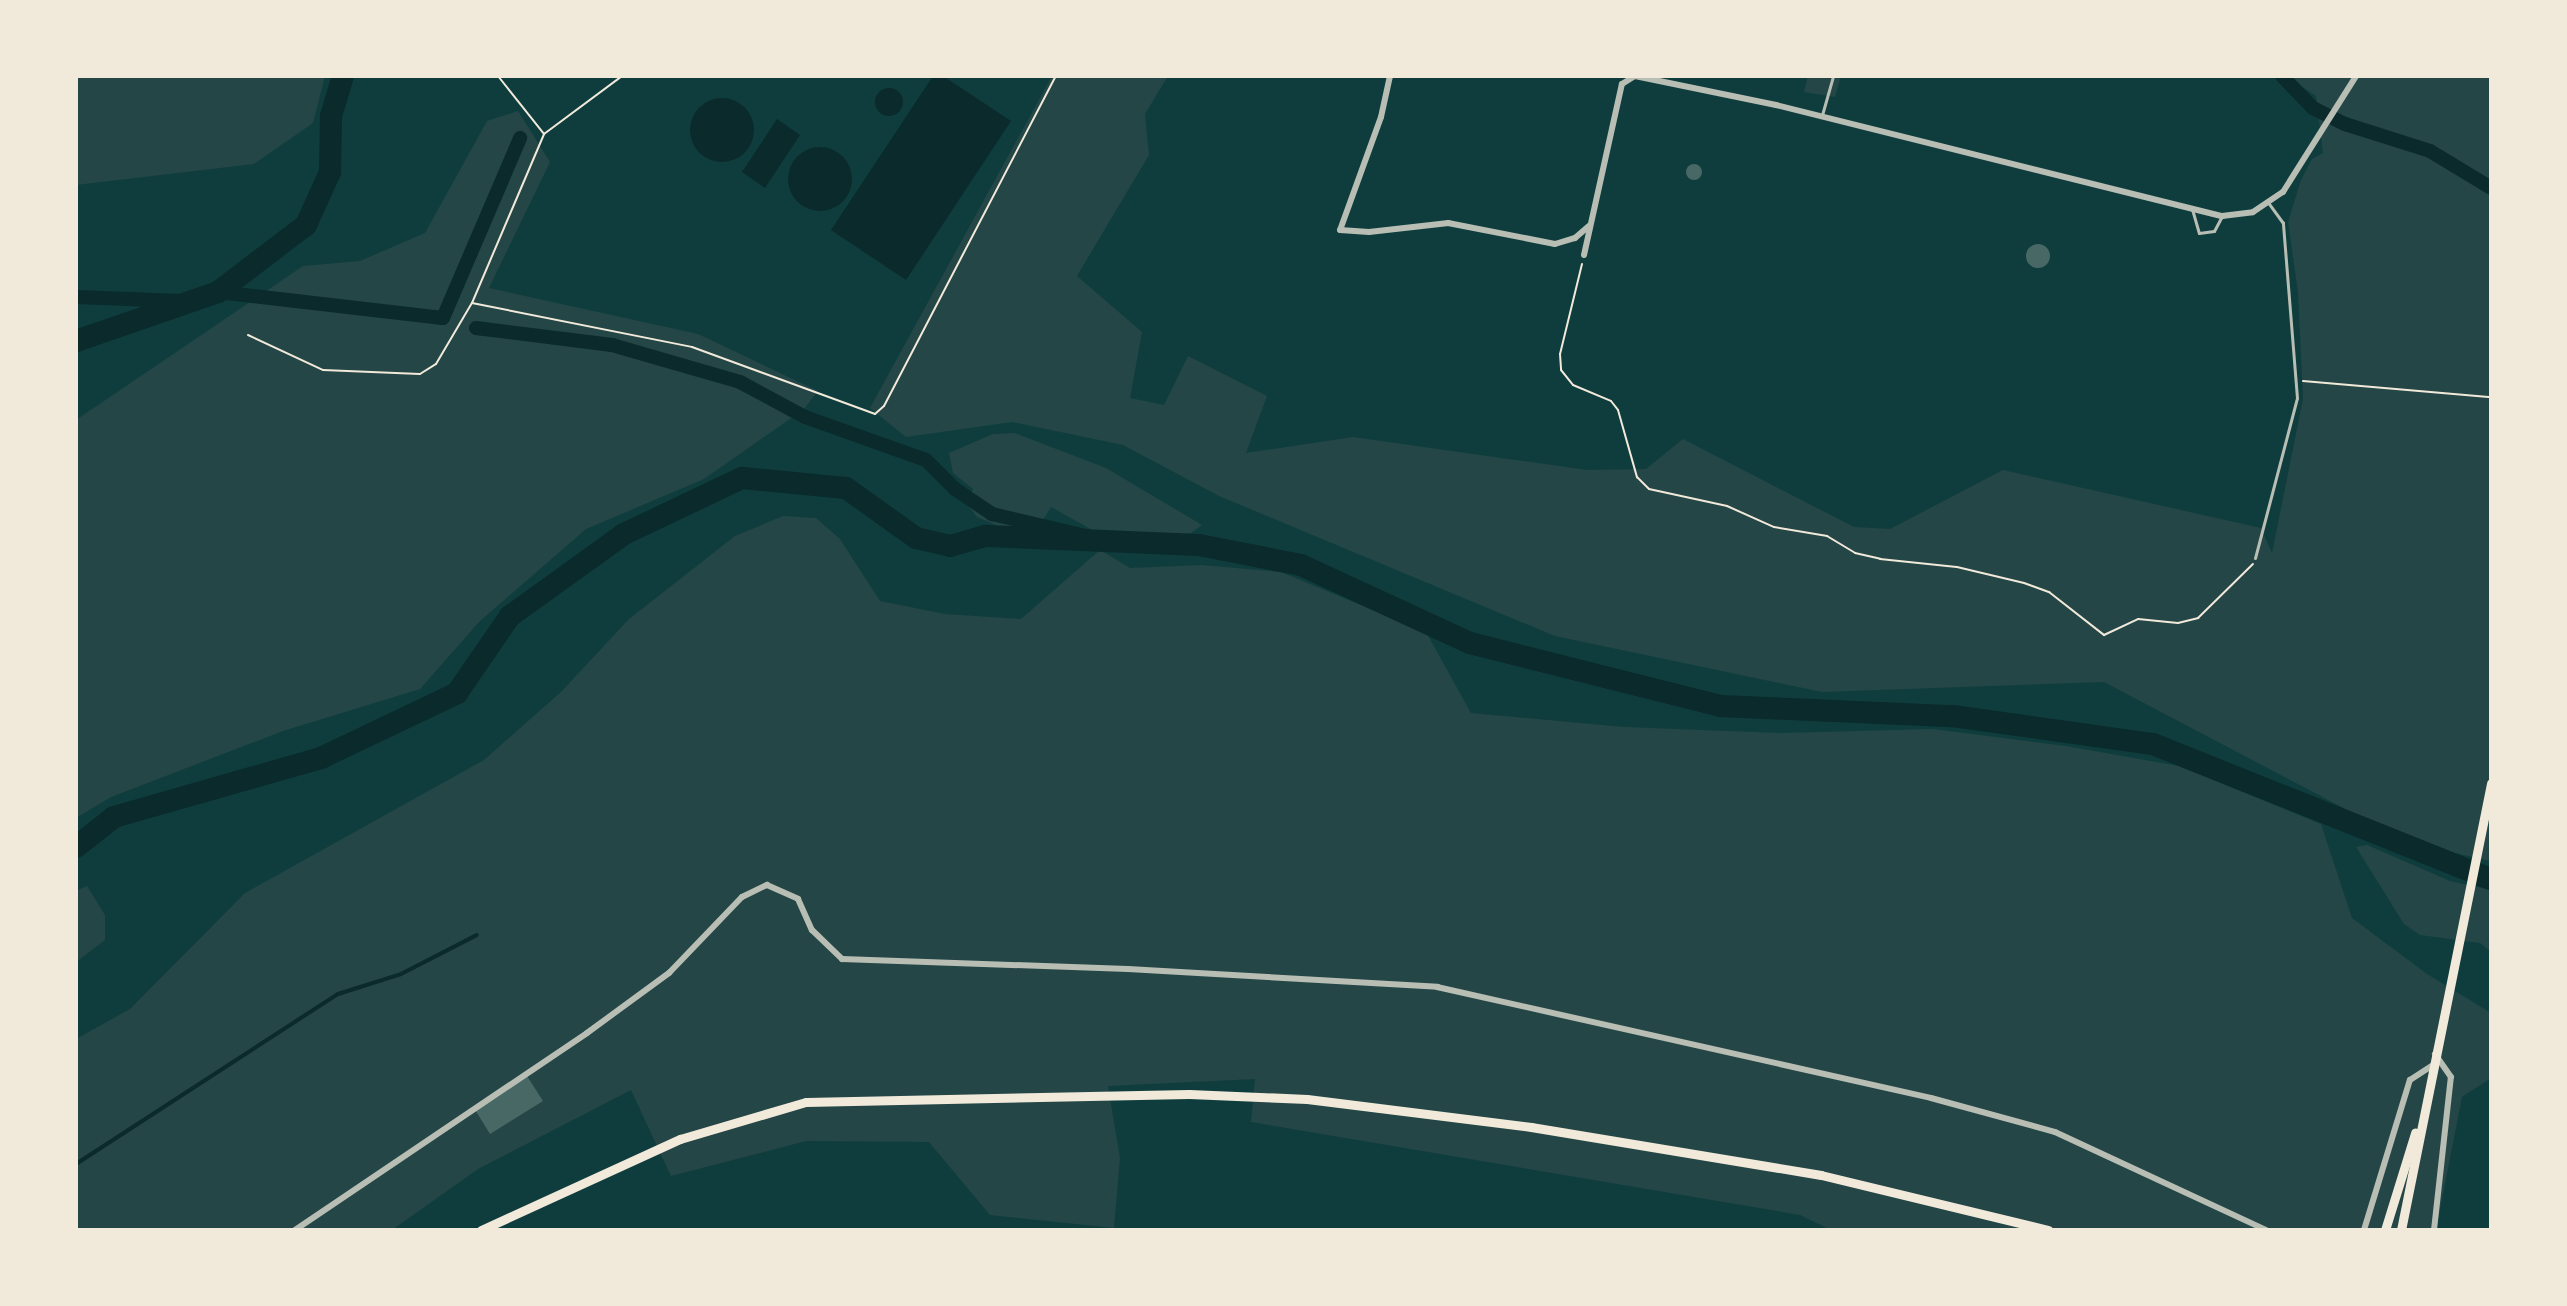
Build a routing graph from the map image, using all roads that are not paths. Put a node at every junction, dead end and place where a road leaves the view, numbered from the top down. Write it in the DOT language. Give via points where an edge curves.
graph roads {
  1 [pos="1390,76"];
  2 [pos="1833,76"];
  3 [pos="2356,76"];
  4 [pos="1821,116"];
  5 [pos="2269,204"];
  6 [pos="2192,209"];
  7 [pos="2222,216"];
  8 [pos="1589,226"];
  9 [pos="1584,255"];
  10 [pos="2255,558"];
  11 [pos="2491,783"];
  12 [pos="2489,804"];
  13 [pos="2435,1054"];
  14 [pos="2433,1065"];
  15 [pos="2426,1095"];
  16 [pos="295,1230"];
  17 [pos="481,1230"];
  18 [pos="2048,1230"];
  19 [pos="2266,1230"];
  20 [pos="2364,1230"];
  21 [pos="2385,1230"];
  22 [pos="2401,1230"];
  23 [pos="2434,1230"];
  1 -- 8 [label="street" via="1340,230 1448,223 1555,244 1575,238"];
  2 -- 4 [label="lane"];
  3 -- 5 [label="street" via="2295,177"];
  4 -- 6 [label="street"];
  4 -- 8 [label="street" via="1628,79 1622,84"];
  5 -- 7 [label="street"];
  5 -- 10 [label="lane" via="2283,223 2297,398"];
  6 -- 7 [label="street"];
  6 -- 7 [label="lane" via="2199,233 2214,231"];
  8 -- 9 [label="street"];
  11 -- 12 [label="main road"];
  12 -- 13 [label="main road"];
  13 -- 14 [label="main road"];
  13 -- 23 [label="street" via="2451,1077"];
  14 -- 15 [label="main road"];
  14 -- 20 [label="street" via="2410,1080"];
  15 -- 21 [label="main road"];
  15 -- 22 [label="main road"];
  16 -- 19 [label="street" via="587,1033 669,973 742,897 767,885 798,899 812,930 842,959 1437,987 1931,1098 2055,1132"];
  17 -- 18 [label="main road" via="680,1139 806,1102 1189,1094 1307,1099 1546,1129 1821,1175"];
}
